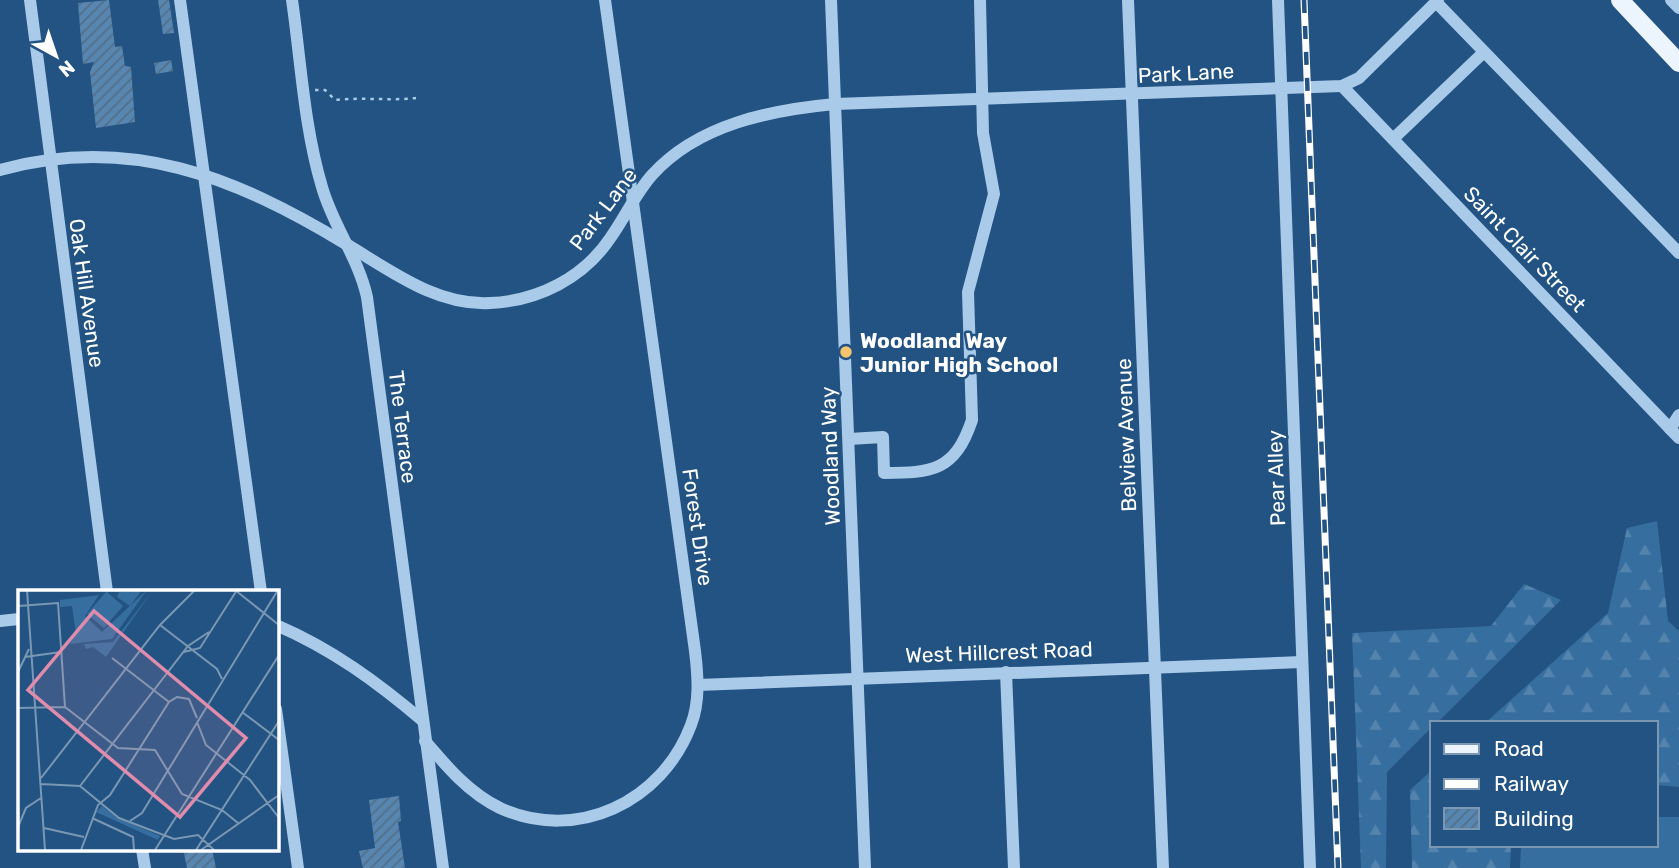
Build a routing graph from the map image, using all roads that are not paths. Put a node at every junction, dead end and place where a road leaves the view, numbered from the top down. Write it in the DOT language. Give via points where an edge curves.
graph roads {
  1 [pos="30,0"];
  2 [pos="180,0"];
  3 [pos="292,0"];
  4 [pos="605,0"];
  5 [pos="831,0"];
  6 [pos="980,0"];
  7 [pos="1128,0"];
  8 [pos="1278,0"];
  9 [pos="1620,0"];
  10 [pos="1671,0"];
  11 [pos="1437,1"];
  12 [pos="1679,8"];
  13 [pos="1484,52"];
  14 [pos="1679,63"];
  15 [pos="1342,86"];
  16 [pos="1282,87"];
  17 [pos="1132,95"];
  18 [pos="984,99"];
  19 [pos="835,104"];
  20 [pos="1393,139"];
  21 [pos="51,161"];
  22 [pos="0,170"];
  23 [pos="204,175"];
  24 [pos="633,204"];
  25 [pos="350,246"];
  26 [pos="1679,253"];
  27 [pos="1679,415"];
  28 [pos="1675,434"];
  29 [pos="849,439"];
  30 [pos="107,590"];
  31 [pos="261,590"];
  32 [pos="18,619"];
  33 [pos="0,621"];
  34 [pos="278,626"];
  35 [pos="1302,662"];
  36 [pos="1155,665"];
  37 [pos="1006,672"];
  38 [pos="857,677"];
  39 [pos="698,685"];
  40 [pos="423,721"];
  41 [pos="278,723"];
  42 [pos="425,741"];
  43 [pos="142,850"];
  44 [pos="145,868"];
  45 [pos="298,868"];
  46 [pos="443,868"];
  47 [pos="865,868"];
  48 [pos="1014,868"];
  49 [pos="1163,868"];
  50 [pos="1310,868"];
  1 -- 21 [label="street, Oak Hill Avenue"];
  2 -- 23 [label="street"];
  3 -- 25 [label="street, The Terrace" via="323,190"];
  4 -- 24 [label="street, Forest Drive"];
  5 -- 19 [label="street, Woodland Way"];
  6 -- 18 [label="street"];
  7 -- 17 [label="street, Belview Avenue"];
  8 -- 16 [label="street, Pear Alley"];
  9 -- 14 [label="main road"];
  10 -- 12 [label="street"];
  11 -- 13 [label="street"];
  11 -- 15 [label="street" via="1359,78"];
  13 -- 20 [label="street"];
  13 -- 26 [label="street"];
  15 -- 16 [label="street, Park Lane"];
  15 -- 20 [label="street, Saint Clair Street"];
  16 -- 17 [label="street, Park Lane"];
  16 -- 35 [label="street, Pear Alley"];
  17 -- 18 [label="street, Park Lane"];
  17 -- 36 [label="street, Belview Avenue"];
  18 -- 19 [label="street, Park Lane"];
  18 -- 29 [label="street" via="986,155 994,194 968,292 972,403 966,436 938,468 924,473 884,473 883,438"];
  19 -- 24 [label="street, Park Lane" via="779,109 707,136 652,176"];
  19 -- 29 [label="street, Woodland Way"];
  20 -- 28 [label="street, Saint Clair Street"];
  21 -- 22 [label="street, Park Lane"];
  21 -- 23 [label="street, Park Lane" via="128,156"];
  21 -- 30 [label="street, Oak Hill Avenue"];
  23 -- 25 [label="street, Park Lane" via="306,220"];
  23 -- 31 [label="street"];
  24 -- 25 [label="street, Park Lane" via="609,241 571,278 521,299 457,300 400,277"];
  24 -- 39 [label="street, Forest Drive"];
  25 -- 40 [label="street, The Terrace" via="367,297"];
  27 -- 28 [label="street"];
  29 -- 38 [label="street, Woodland Way"];
  32 -- 33 [label="street"];
  34 -- 40 [label="street" via="339,656"];
  35 -- 36 [label="street, West Hillcrest Road"];
  35 -- 50 [label="street, Pear Alley"];
  36 -- 37 [label="street, West Hillcrest Road"];
  36 -- 49 [label="street, Belview Avenue"];
  37 -- 38 [label="street, West Hillcrest Road"];
  37 -- 48 [label="street"];
  38 -- 39 [label="street, West Hillcrest Road"];
  38 -- 47 [label="street, Woodland Way"];
  39 -- 42 [label="street, Forest Drive" via="692,723 670,765 634,799 581,820 524,817 499,807 472,791"];
  40 -- 42 [label="street, The Terrace"];
  41 -- 45 [label="street"];
  42 -- 46 [label="street, The Terrace"];
  43 -- 44 [label="street"];
}
